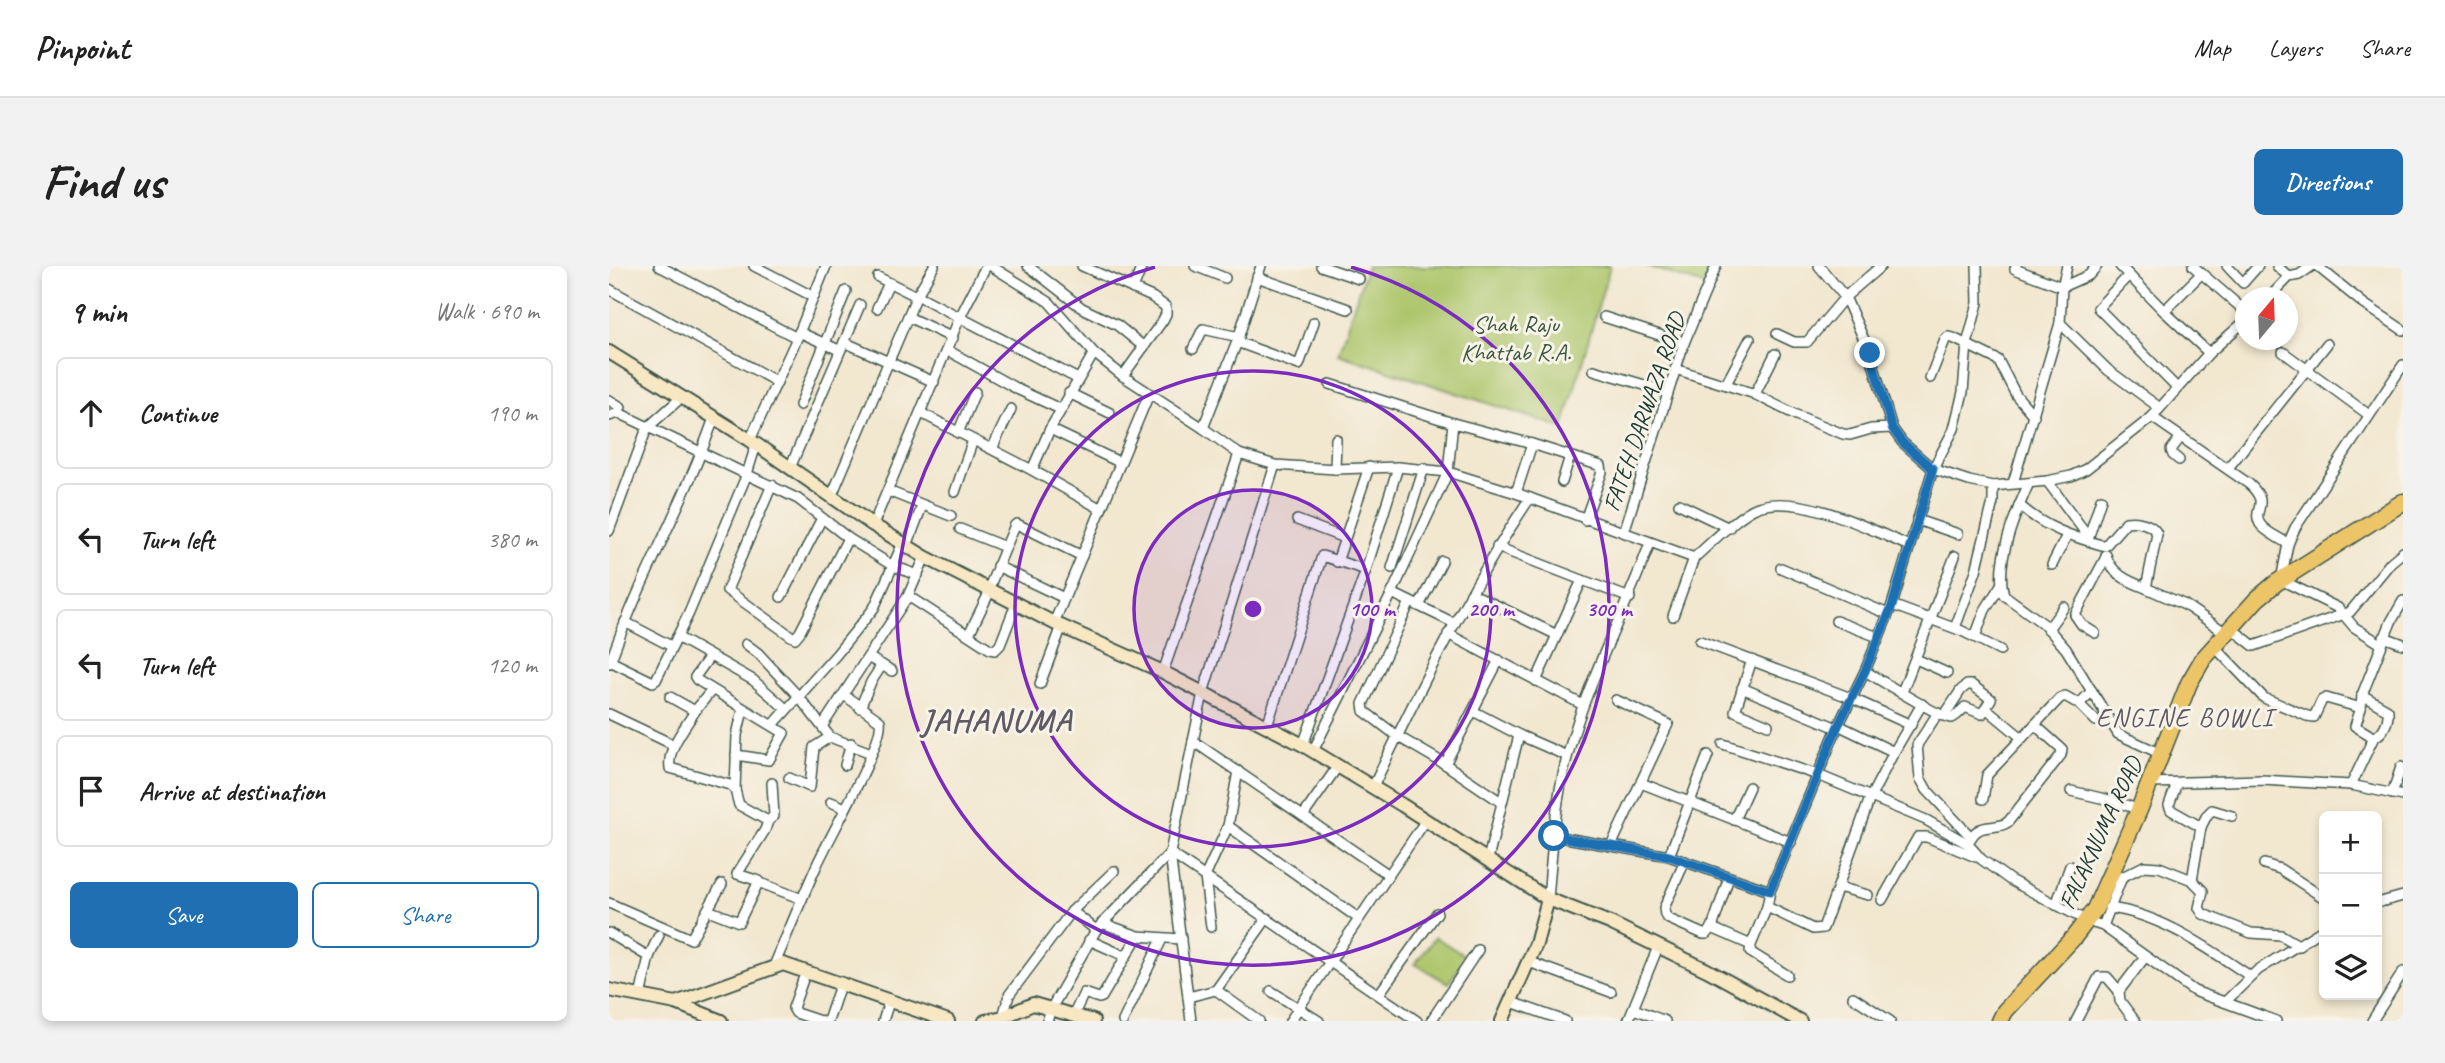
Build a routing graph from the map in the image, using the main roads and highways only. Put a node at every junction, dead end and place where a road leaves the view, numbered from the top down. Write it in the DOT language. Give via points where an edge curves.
graph roads {
  1 [pos="609,352"];
  2 [pos="2401,507"];
  3 [pos="1548,898"];
  4 [pos="609,990"];
  5 [pos="676,1003"];
  6 [pos="2003,1016"];
  7 [pos="926,1018"];
  8 [pos="1090,1020"];
  9 [pos="721,1021"];
  10 [pos="948,1021"];
  11 [pos="985,1021"];
  12 [pos="1502,1021"];
  13 [pos="1800,1021"];
  14 [pos="1988,1021"];
  1 -- 3 [label="main road" via="925,557 1308,748"];
  2 -- 6 [label="highway, FALAKNUMA ROAD" via="2281,580 2257,599 2203,659 2087,921"];
  3 -- 12 [label="main road" via="1529,962"];
  3 -- 13 [label="main road" via="1707,970"];
  4 -- 5 [label="main road"];
  5 -- 7 [label="main road" via="774,966 790,965 890,999"];
  5 -- 9 [label="main road"];
  6 -- 14 [label="highway, FALAKNUMA ROAD"];
  7 -- 10 [label="main road"];
  8 -- 11 [label="main road" via="1033,1004"];
}
